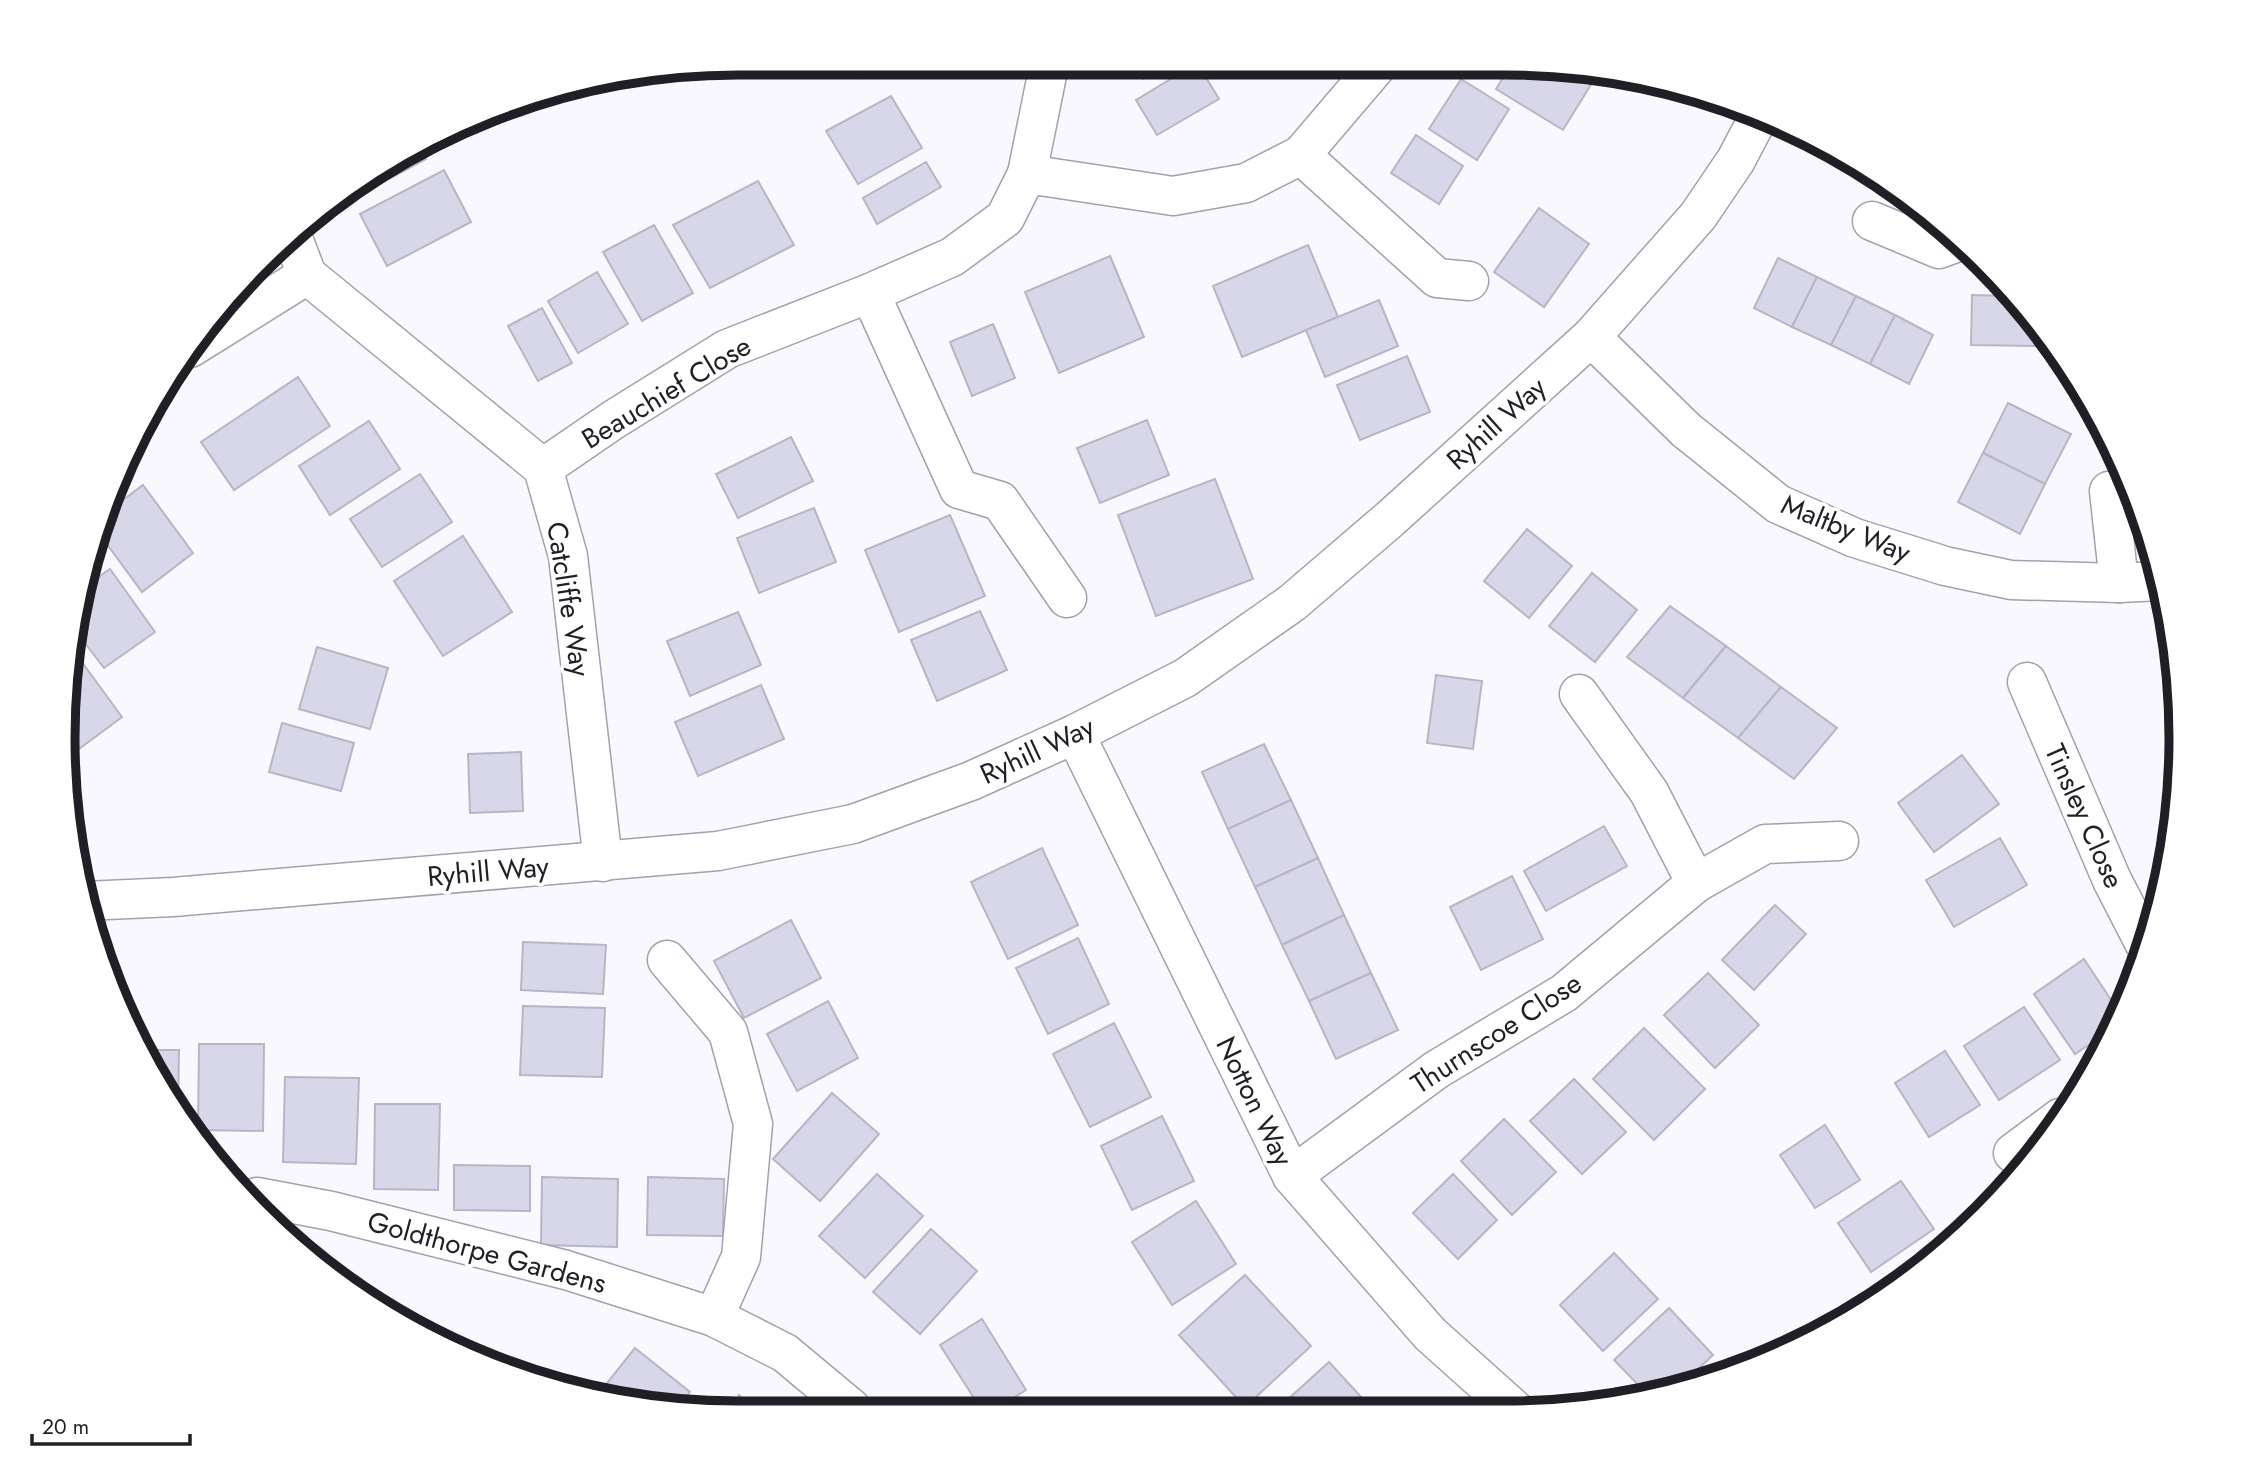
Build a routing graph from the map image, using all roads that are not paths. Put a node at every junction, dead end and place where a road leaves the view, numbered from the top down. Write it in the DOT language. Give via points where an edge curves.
graph roads {
  1 [pos="1047,75"];
  2 [pos="1369,75"];
  3 [pos="1755,124"];
  4 [pos="1301,155"];
  5 [pos="1027,174"];
  6 [pos="1872,221"];
  7 [pos="1949,245"];
  8 [pos="301,258"];
  9 [pos="1469,281"];
  10 [pos="870,293"];
  11 [pos="224,320"];
  12 [pos="1591,337"];
  13 [pos="543,468"];
  14 [pos="2109,491"];
  15 [pos="2150,582"];
  16 [pos="2119,583"];
  17 [pos="1067,598"];
  18 [pos="2027,682"];
  19 [pos="1579,694"];
  20 [pos="1075,734"];
  21 [pos="1839,841"];
  22 [pos="603,862"];
  23 [pos="1696,883"];
  24 [pos="96,901"];
  25 [pos="2139,933"];
  26 [pos="667,960"];
  27 [pos="2035,1136"];
  28 [pos="2013,1153"];
  29 [pos="1292,1176"];
  30 [pos="262,1199"];
  31 [pos="714,1317"];
  32 [pos="843,1401"];
  33 [pos="1505,1401"];
  1 -- 5 [label="street, Beauchief Close"];
  2 -- 4 [label="street"];
  3 -- 12 [label="street, Ryhill Way" via="1698,216"];
  4 -- 5 [label="street" via="1246,183 1173,196"];
  4 -- 9 [label="street" via="1437,278"];
  5 -- 10 [label="street, Beauchief Close" via="1005,218 952,257"];
  6 -- 7 [label="street" via="1939,249"];
  8 -- 11 [label="street"];
  8 -- 13 [label="street"];
  10 -- 13 [label="street, Beauchief Close" via="727,349"];
  10 -- 17 [label="street" via="959,489 1000,501"];
  12 -- 16 [label="street, Maltby Way" via="1686,430 1778,504 1855,538 1945,566 2011,580"];
  12 -- 20 [label="street, Ryhill Way" via="1292,603 1185,678"];
  13 -- 22 [label="street, Catcliffe Way" via="568,556"];
  14 -- 16 [label="street"];
  15 -- 16 [label="street, Maltby Way"];
  18 -- 25 [label="street, Tinsley Close"];
  19 -- 23 [label="street" via="1649,792"];
  20 -- 22 [label="street, Ryhill Way" via="971,781 853,824 718,851"];
  20 -- 29 [label="street, Notton Way"];
  21 -- 23 [label="street, Thurnscoe Close" via="1765,844"];
  22 -- 24 [label="street, Ryhill Way"];
  23 -- 29 [label="street, Thurnscoe Close" via="1564,993 1436,1070"];
  26 -- 31 [label="street" via="728,1032 753,1124 741,1257"];
  27 -- 28 [label="street"];
  29 -- 33 [label="street, Notton Way" via="1430,1334"];
  30 -- 31 [label="street, Goldthorpe Gardens" via="331,1211 566,1270"];
  31 -- 32 [label="street, Goldthorpe Gardens" via="785,1353"];
}
